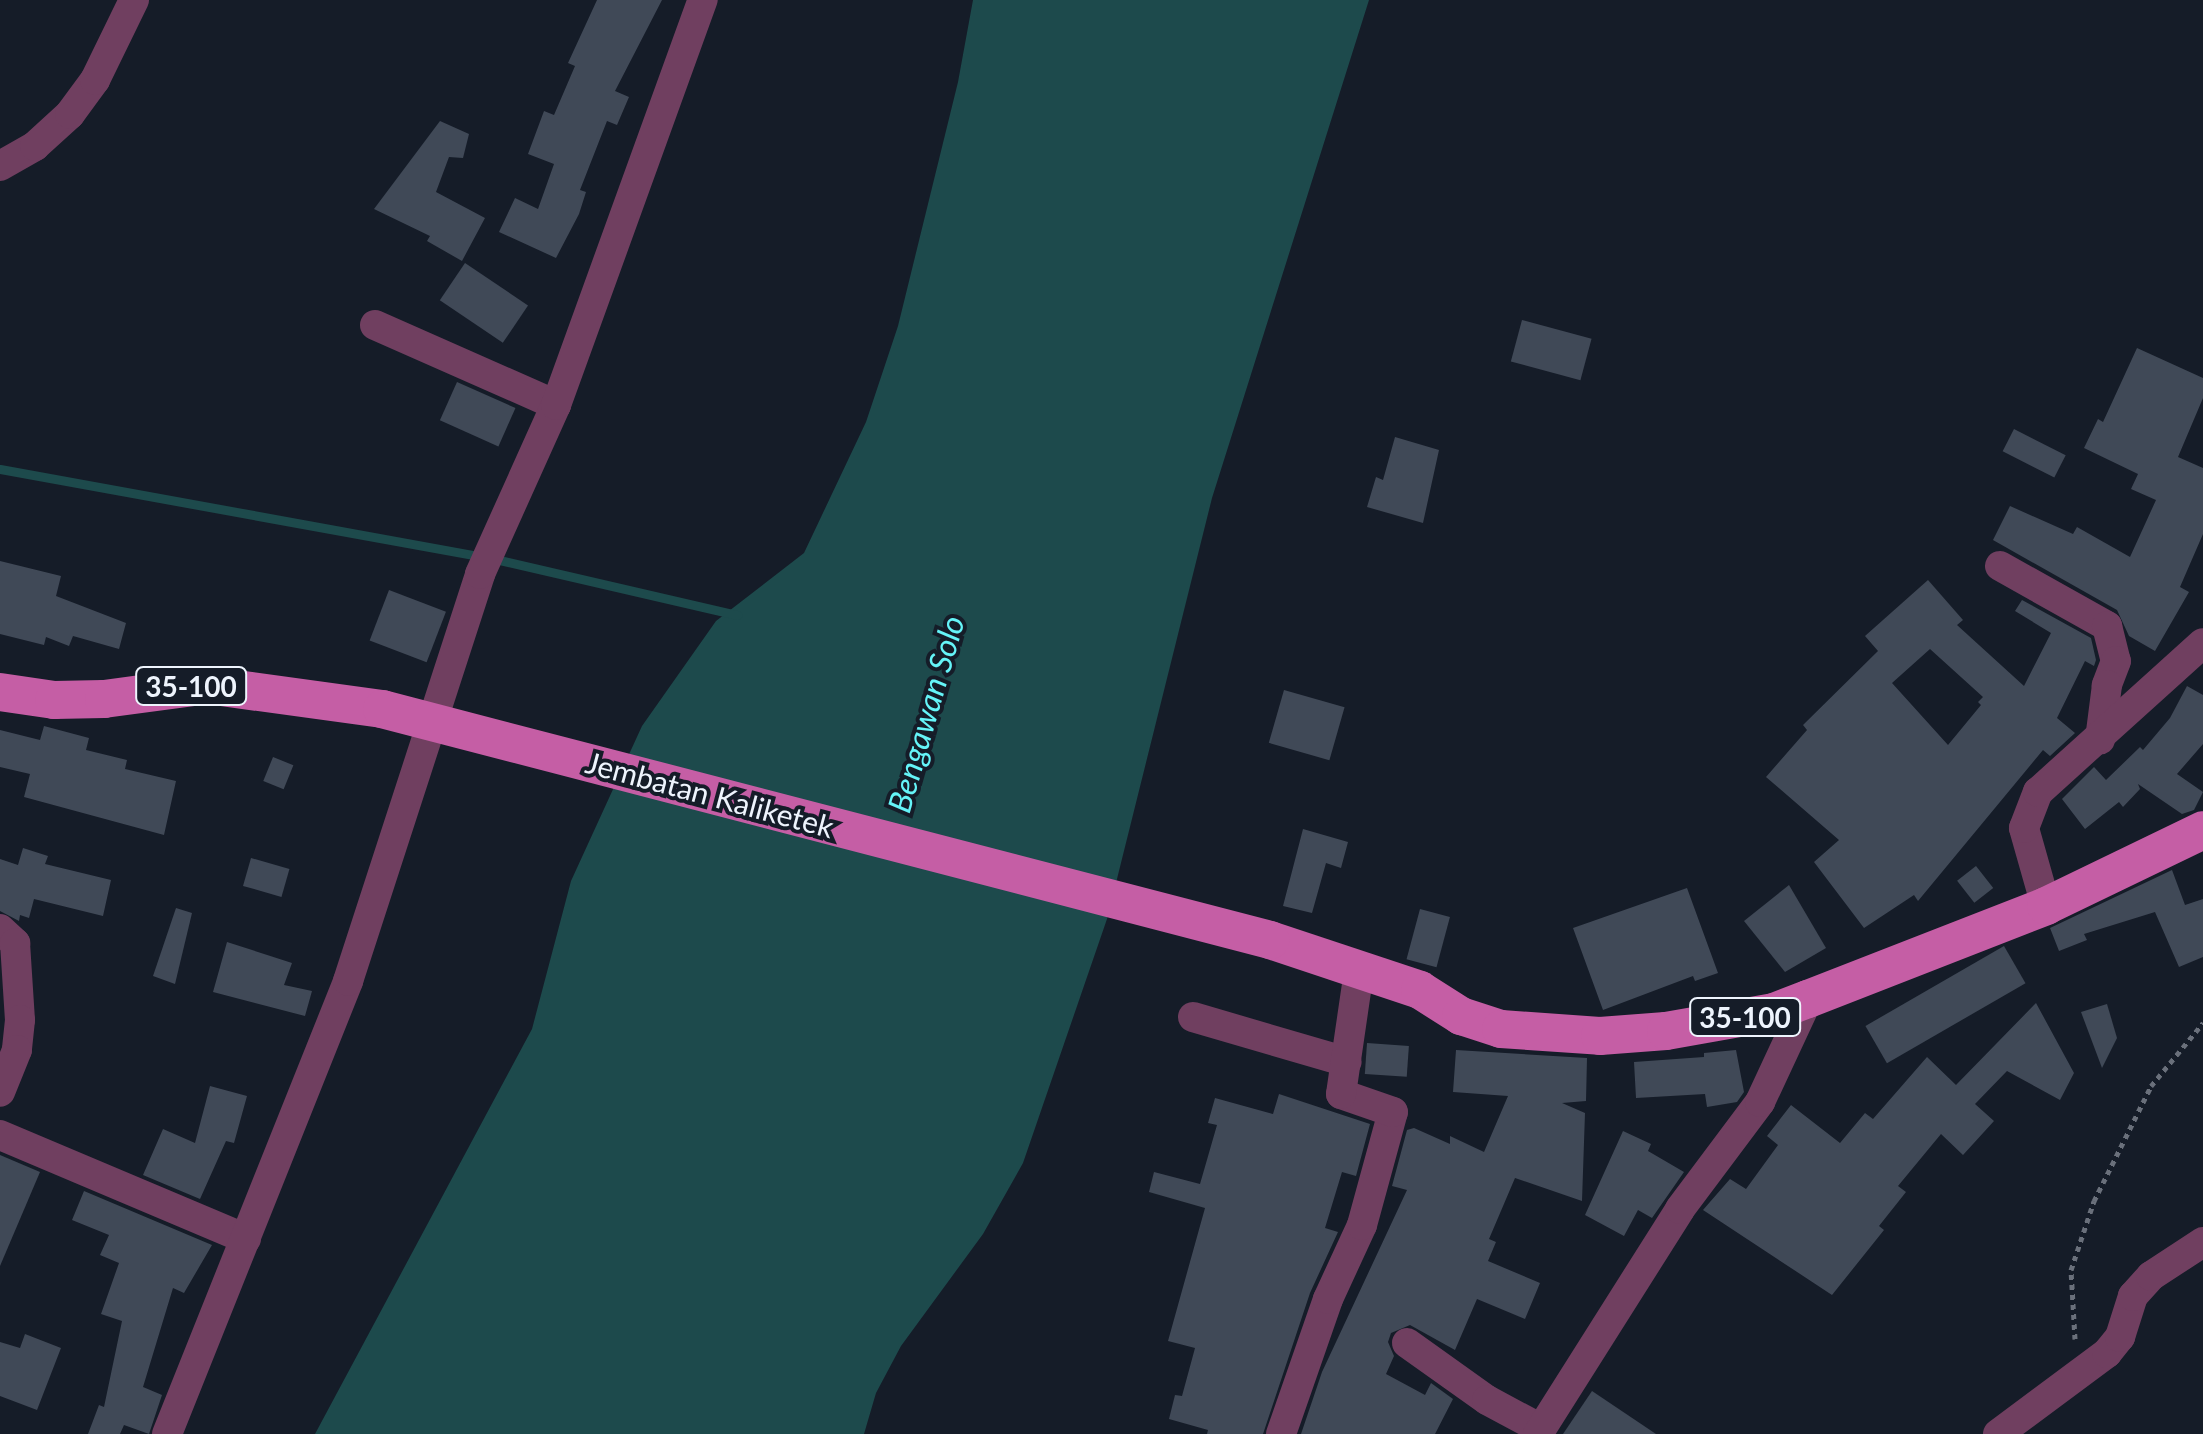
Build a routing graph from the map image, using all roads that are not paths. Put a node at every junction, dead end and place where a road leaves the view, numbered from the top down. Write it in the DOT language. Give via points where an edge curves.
graph roads {
  1 [pos="134,0"];
  2 [pos="703,0"];
  3 [pos="0,166"];
  4 [pos="375,325"];
  5 [pos="556,405"];
  6 [pos="2000,566"];
  7 [pos="2203,642"];
  8 [pos="0,692"];
  9 [pos="2100,740"];
  10 [pos="2200,841"];
  11 [pos="2046,906"];
  12 [pos="0,928"];
  13 [pos="1360,970"];
  14 [pos="1808,999"];
  15 [pos="1193,1016"];
  16 [pos="1348,1062"];
  17 [pos="0,1092"];
  18 [pos="0,1136"];
  19 [pos="246,1239"];
  20 [pos="2203,1242"];
  21 [pos="1407,1342"];
  22 [pos="1540,1431"];
  23 [pos="166,1434"];
  24 [pos="1281,1434"];
  25 [pos="1998,1434"];
  1 -- 3 [label="street" via="95,80 70,114"];
  2 -- 5 [label="street"];
  4 -- 5 [label="street"];
  5 -- 19 [label="street" via="480,574 348,981"];
  6 -- 9 [label="street" via="2107,626 2116,661"];
  7 -- 9 [label="street"];
  8 -- 13 [label="main road, Jembatan Kaliketek / 35-100, bridge" via="104,700 206,685 382,708 1270,940"];
  9 -- 11 [label="street" via="2038,792 2028,811 2024,828"];
  10 -- 11 [label="main road, 35-100"];
  11 -- 14 [label="main road, 35-100"];
  12 -- 17 [label="street" via="15,943 20,1020 17,1050"];
  13 -- 14 [label="main road, 35-100" via="1501,1029 1600,1036 1774,1012"];
  13 -- 16 [label="street"];
  14 -- 22 [label="street" via="1760,1102 1680,1209"];
  15 -- 16 [label="street"];
  16 -- 24 [label="street" via="1341,1094 1393,1112 1390,1130 1362,1226"];
  18 -- 19 [label="street"];
  19 -- 23 [label="street"];
  20 -- 25 [label="street" via="2151,1276 2107,1353"];
  21 -- 22 [label="street"];
}
